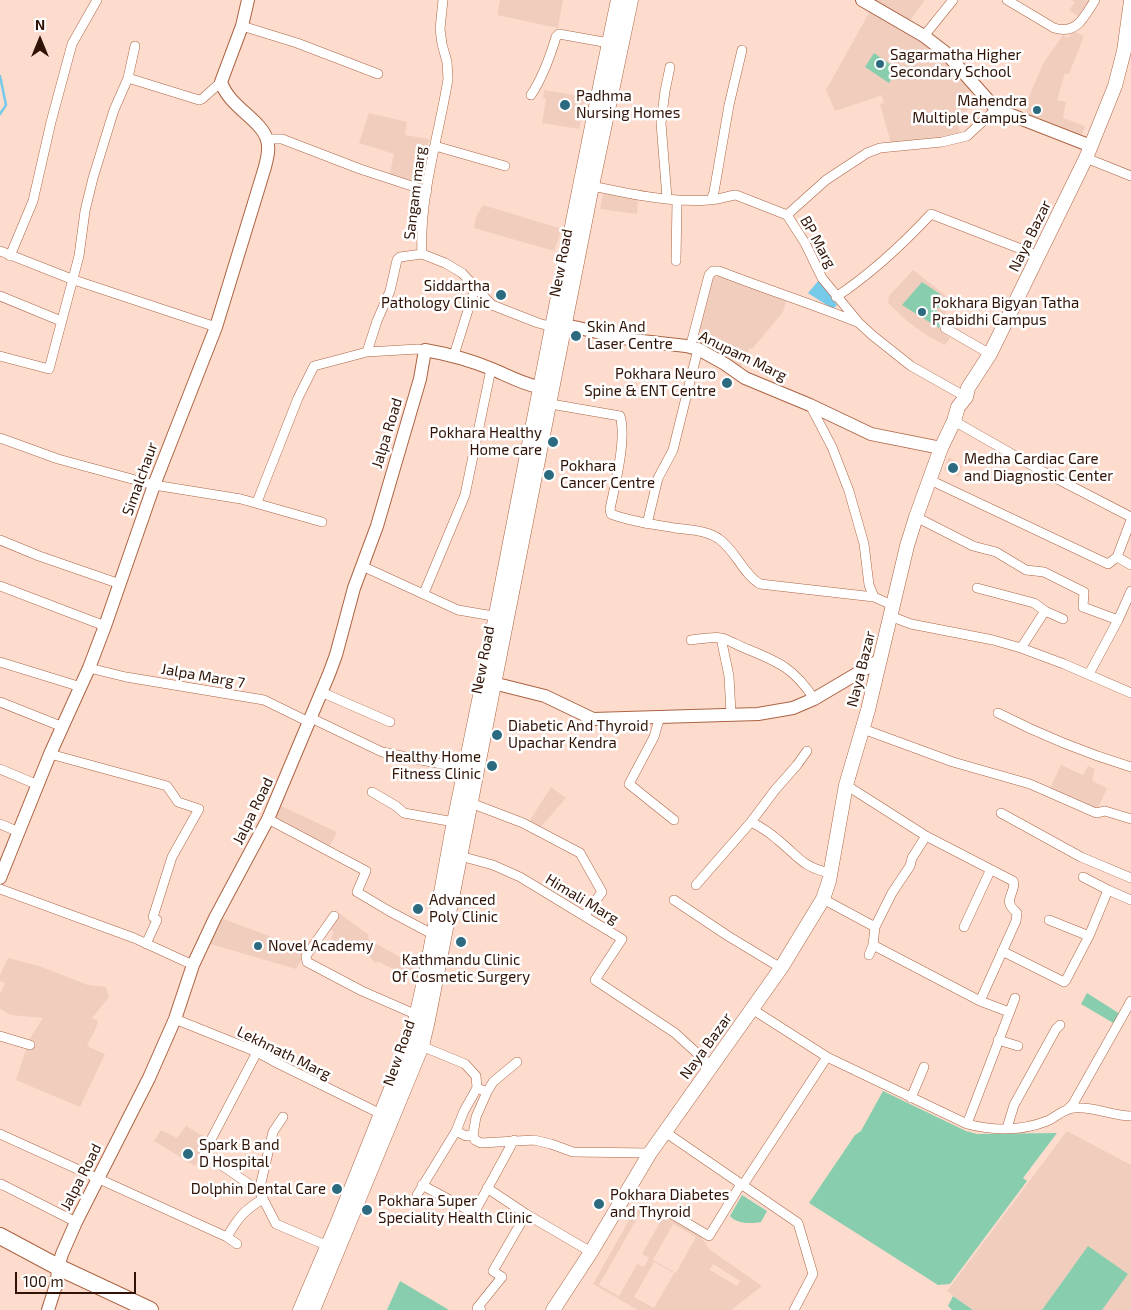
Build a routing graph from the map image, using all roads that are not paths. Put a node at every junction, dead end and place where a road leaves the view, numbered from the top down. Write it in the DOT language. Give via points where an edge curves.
graph roads {
  1 [pos="96,0"];
  2 [pos="248,0"];
  3 [pos="443,0"];
  4 [pos="618,0"];
  5 [pos="631,0"];
  6 [pos="953,0"];
  7 [pos="1007,0"];
  8 [pos="1095,0"];
  9 [pos="1131,0"];
  10 [pos="866,1"];
  11 [pos="242,26"];
  12 [pos="924,36"];
  13 [pos="609,43"];
  14 [pos="135,46"];
  15 [pos="742,50"];
  16 [pos="670,67"];
  17 [pos="378,74"];
  18 [pos="128,78"];
  19 [pos="222,82"];
  20 [pos="531,95"];
  21 [pos="996,109"];
  22 [pos="267,139"];
  23 [pos="435,146"];
  24 [pos="1088,152"];
  25 [pos="505,166"];
  26 [pos="1131,176"];
  27 [pos="586,185"];
  28 [pos="427,191"];
  29 [pos="667,198"];
  30 [pos="677,200"];
  31 [pos="711,200"];
  32 [pos="787,215"];
  33 [pos="0,251"];
  34 [pos="422,254"];
  35 [pos="10,256"];
  36 [pos="1039,256"];
  37 [pos="676,261"];
  38 [pos="74,280"];
  39 [pos="475,288"];
  40 [pos="0,296"];
  41 [pos="836,297"];
  42 [pos="61,321"];
  43 [pos="859,323"];
  44 [pos="559,326"];
  45 [pos="216,327"];
  46 [pos="945,328"];
  47 [pos="694,348"];
  48 [pos="425,350"];
  49 [pos="367,352"];
  50 [pos="990,354"];
  51 [pos="454,355"];
  52 [pos="0,356"];
  53 [pos="491,369"];
  54 [pos="546,396"];
  55 [pos="966,397"];
  56 [pos="810,405"];
  57 [pos="954,420"];
  58 [pos="0,438"];
  59 [pos="941,448"];
  60 [pos="930,480"];
  61 [pos="154,485"];
  62 [pos="257,502"];
  63 [pos="916,517"];
  64 [pos="1131,518"];
  65 [pos="322,522"];
  66 [pos="647,524"];
  67 [pos="0,540"];
  68 [pos="1117,557"];
  69 [pos="1131,565"];
  70 [pos="362,566"];
  71 [pos="120,584"];
  72 [pos="0,586"];
  73 [pos="978,588"];
  74 [pos="1131,591"];
  75 [pos="424,593"];
  76 [pos="874,597"];
  77 [pos="892,611"];
  78 [pos="1045,611"];
  79 [pos="501,618"];
  80 [pos="1063,619"];
  81 [pos="1118,620"];
  82 [pos="105,626"];
  83 [pos="721,638"];
  84 [pos="691,640"];
  85 [pos="1021,648"];
  86 [pos="880,660"];
  87 [pos="0,662"];
  88 [pos="89,668"];
  89 [pos="1089,674"];
  90 [pos="489,682"];
  91 [pos="81,687"];
  92 [pos="321,692"];
  93 [pos="1131,693"];
  94 [pos="814,699"];
  95 [pos="0,702"];
  96 [pos="998,712"];
  97 [pos="731,714"];
  98 [pos="660,716"];
  99 [pos="310,720"];
  100 [pos="390,722"];
  101 [pos="63,727"];
  102 [pos="862,729"];
  103 [pos="807,751"];
  104 [pos="50,754"];
  105 [pos="1131,768"];
  106 [pos="0,769"];
  107 [pos="466,769"];
  108 [pos="38,785"];
  109 [pos="846,785"];
  110 [pos="372,792"];
  111 [pos="465,801"];
  112 [pos="1000,813"];
  113 [pos="268,818"];
  114 [pos="1131,819"];
  115 [pos="674,820"];
  116 [pos="454,822"];
  117 [pos="752,822"];
  118 [pos="0,824"];
  119 [pos="19,832"];
  120 [pos="926,836"];
  121 [pos="460,856"];
  122 [pos="990,871"];
  123 [pos="830,873"];
  124 [pos="1083,877"];
  125 [pos="0,878"];
  126 [pos="1131,878"];
  127 [pos="696,885"];
  128 [pos="0,889"];
  129 [pos="1108,890"];
  130 [pos="823,899"];
  131 [pos="674,900"];
  132 [pos="1131,900"];
  133 [pos="584,915"];
  134 [pos="334,916"];
  135 [pos="1049,920"];
  136 [pos="875,927"];
  137 [pos="964,928"];
  138 [pos="434,935"];
  139 [pos="1089,936"];
  140 [pos="146,944"];
  141 [pos="873,945"];
  142 [pos="1002,951"];
  143 [pos="869,955"];
  144 [pos="192,965"];
  145 [pos="781,968"];
  146 [pos="1015,998"];
  147 [pos="980,1000"];
  148 [pos="1131,1001"];
  149 [pos="752,1009"];
  150 [pos="1009,1012"];
  151 [pos="417,1014"];
  152 [pos="175,1019"];
  153 [pos="1060,1025"];
  154 [pos="0,1036"];
  155 [pos="998,1040"];
  156 [pos="416,1044"];
  157 [pos="30,1046"];
  158 [pos="1018,1046"];
  159 [pos="257,1052"];
  160 [pos="827,1057"];
  161 [pos="517,1062"];
  162 [pos="711,1066"];
  163 [pos="924,1067"];
  164 [pos="477,1088"];
  165 [pos="487,1092"];
  166 [pos="911,1098"];
  167 [pos="1068,1110"];
  168 [pos="381,1114"];
  169 [pos="1131,1116"];
  170 [pos="282,1117"];
  171 [pos="967,1124"];
  172 [pos="1006,1128"];
  173 [pos="456,1131"];
  174 [pos="665,1132"];
  175 [pos="0,1134"];
  176 [pos="473,1135"];
  177 [pos="514,1140"];
  178 [pos="650,1153"];
  179 [pos="98,1178"];
  180 [pos="742,1184"];
  181 [pos="0,1185"];
  182 [pos="422,1185"];
  183 [pos="487,1188"];
  184 [pos="261,1195"];
  185 [pos="417,1195"];
  186 [pos="526,1214"];
  187 [pos="672,1214"];
  188 [pos="76,1222"];
  189 [pos="0,1236"];
  190 [pos="227,1237"];
  191 [pos="237,1244"];
  192 [pos="328,1246"];
  193 [pos="591,1252"];
  194 [pos="58,1267"];
  195 [pos="48,1310"];
  196 [pos="150,1310"];
  197 [pos="300,1310"];
  198 [pos="313,1310"];
  199 [pos="480,1310"];
  200 [pos="553,1310"];
  201 [pos="794,1310"];
  1 -- 35 [label="street" via="72,44 32,201"];
  2 -- 11 [label="main road"];
  3 -- 23 [label="street, Sangam marg" via="440,29 448,62 448,79"];
  4 -- 13 [label="main road, New Road"];
  5 -- 27 [label="main road, New Road"];
  6 -- 12 [label="street"];
  7 -- 8 [label="street" via="1062,31 1074,27"];
  9 -- 24 [label="main road, Naya Bazar" via="1116,86"];
  10 -- 12 [label="main road"];
  11 -- 17 [label="street"];
  11 -- 19 [label="main road"];
  12 -- 21 [label="main road" via="946,53"];
  13 -- 20 [label="street" via="559,34"];
  13 -- 27 [label="main road, New Road"];
  14 -- 18 [label="street"];
  15 -- 31 [label="street"];
  16 -- 29 [label="street" via="661,123"];
  18 -- 19 [label="street" via="199,100"];
  18 -- 38 [label="street" via="114,110 85,211"];
  19 -- 22 [label="main road" via="227,96"];
  21 -- 24 [label="main road"];
  21 -- 32 [label="street" via="967,136 867,152 826,180"];
  22 -- 28 [label="street" via="282,139"];
  22 -- 45 [label="main road, Simalchaur" via="269,152 265,167"];
  23 -- 25 [label="street"];
  23 -- 28 [label="street, Sangam marg"];
  24 -- 26 [label="street"];
  24 -- 36 [label="main road, Naya Bazar"];
  27 -- 29 [label="street, BP Marg"];
  27 -- 44 [label="main road, New Road"];
  28 -- 34 [label="street, Sangam marg"];
  29 -- 30 [label="street, BP Marg"];
  30 -- 31 [label="street, BP Marg"];
  30 -- 37 [label="street"];
  31 -- 32 [label="street, BP Marg" via="736,195"];
  32 -- 41 [label="street, BP Marg"];
  33 -- 35 [label="street"];
  34 -- 39 [label="street, Sangam marg" via="462,273"];
  34 -- 49 [label="street" via="398,260"];
  35 -- 38 [label="street"];
  36 -- 41 [label="street" via="931,214 899,248"];
  36 -- 50 [label="main road, Naya Bazar"];
  38 -- 42 [label="street"];
  38 -- 45 [label="street"];
  39 -- 44 [label="street, Sangam marg" via="492,306 538,323"];
  39 -- 51 [label="street"];
  40 -- 42 [label="street"];
  41 -- 43 [label="street, BP Marg"];
  42 -- 52 [label="street" via="50,369"];
  43 -- 47 [label="street" via="713,270 709,275"];
  43 -- 55 [label="street, BP Marg" via="911,366"];
  44 -- 47 [label="main road, Anupam Marg"];
  44 -- 54 [label="main road, New Road"];
  45 -- 61 [label="main road, Simalchaur"];
  46 -- 50 [label="street"];
  47 -- 56 [label="main road, Anupam Marg" via="745,378"];
  47 -- 66 [label="street" via="686,401 673,450 658,478"];
  48 -- 49 [label="street"];
  48 -- 51 [label="main road"];
  48 -- 70 [label="main road, Jalpa Road" via="420,379"];
  49 -- 62 [label="street" via="314,366"];
  50 -- 55 [label="main road, Naya Bazar" via="968,388"];
  51 -- 53 [label="main road"];
  53 -- 54 [label="main road"];
  53 -- 75 [label="street" via="465,495"];
  54 -- 66 [label="street" via="620,416 621,449 611,514"];
  54 -- 79 [label="main road, New Road"];
  55 -- 57 [label="main road, Naya Bazar"];
  56 -- 59 [label="main road, Anupam Marg" via="871,434"];
  56 -- 76 [label="street" via="832,447 849,491"];
  57 -- 59 [label="main road, Naya Bazar"];
  57 -- 64 [label="street"];
  58 -- 61 [label="street" via="58,459"];
  59 -- 60 [label="main road, Naya Bazar"];
  60 -- 63 [label="main road, Naya Bazar"];
  60 -- 68 [label="street" via="1108,564"];
  61 -- 62 [label="street"];
  61 -- 71 [label="main road, Simalchaur"];
  62 -- 65 [label="street"];
  63 -- 77 [label="main road, Naya Bazar"];
  63 -- 81 [label="street" via="973,546 996,552 1026,570 1044,572 1084,592 1083,607"];
  64 -- 68 [label="street"];
  66 -- 76 [label="street" via="699,531 718,538 760,584"];
  67 -- 71 [label="street"];
  68 -- 69 [label="street"];
  70 -- 75 [label="street"];
  70 -- 92 [label="main road, Jalpa Road" via="336,655"];
  71 -- 82 [label="main road, Simalchaur"];
  72 -- 82 [label="street"];
  73 -- 78 [label="street" via="1034,603"];
  74 -- 81 [label="street"];
  75 -- 79 [label="street" via="458,610"];
  76 -- 77 [label="street"];
  77 -- 85 [label="street" via="911,624"];
  77 -- 86 [label="main road, Naya Bazar"];
  78 -- 80 [label="street"];
  78 -- 85 [label="street"];
  79 -- 90 [label="main road, New Road"];
  81 -- 89 [label="street"];
  82 -- 88 [label="main road, Simalchaur"];
  83 -- 84 [label="street"];
  83 -- 94 [label="street" via="781,664 800,679"];
  83 -- 97 [label="street" via="730,676"];
  85 -- 89 [label="street"];
  86 -- 94 [label="main road"];
  86 -- 102 [label="main road, Naya Bazar"];
  87 -- 91 [label="street"];
  88 -- 91 [label="main road, Simalchaur"];
  88 -- 99 [label="street, Jalpa Marg 7" via="264,700"];
  89 -- 93 [label="street"];
  90 -- 98 [label="main road" via="545,696 593,719"];
  90 -- 107 [label="main road, New Road"];
  90 -- 111 [label="main road, New Road"];
  91 -- 101 [label="main road, Simalchaur"];
  92 -- 99 [label="main road, Jalpa Road"];
  92 -- 100 [label="street"];
  94 -- 97 [label="main road" via="777,712"];
  95 -- 101 [label="street"];
  96 -- 105 [label="street" via="1036,733"];
  97 -- 98 [label="main road"];
  98 -- 115 [label="street" via="654,737 629,784"];
  99 -- 107 [label="street, Jalpa Marg 7" via="382,752"];
  99 -- 113 [label="main road, Jalpa Road"];
  101 -- 104 [label="main road, Simalchaur"];
  102 -- 109 [label="main road, Naya Bazar"];
  102 -- 114 [label="street" via="953,762 1030,784 1096,813 1105,811"];
  103 -- 117 [label="street"];
  104 -- 108 [label="main road, Simalchaur"];
  104 -- 140 [label="street" via="167,786 178,802 199,809 172,857 153,917 157,920"];
  106 -- 108 [label="street"];
  107 -- 111 [label="main road, New Road"];
  108 -- 119 [label="main road, Simalchaur"];
  109 -- 120 [label="street"];
  109 -- 123 [label="main road, Naya Bazar"];
  110 -- 116 [label="street" via="404,813"];
  111 -- 116 [label="main road, New Road"];
  111 -- 121 [label="main road, New Road"];
  111 -- 133 [label="street" via="523,823 580,853 602,892"];
  112 -- 126 [label="street" via="1081,857"];
  113 -- 138 [label="street" via="366,871 357,892"];
  113 -- 144 [label="main road, Jalpa Road"];
  116 -- 138 [label="main road, New Road"];
  117 -- 123 [label="street" via="778,840 798,860"];
  117 -- 127 [label="street"];
  118 -- 119 [label="street"];
  119 -- 125 [label="main road, Simalchaur"];
  120 -- 122 [label="street"];
  120 -- 136 [label="street"];
  121 -- 133 [label="street, Himali Marg" via="520,877"];
  121 -- 156 [label="main road, New Road" via="428,1020"];
  122 -- 137 [label="street"];
  122 -- 142 [label="street" via="1014,884 1008,903 1017,917"];
  123 -- 130 [label="main road, Naya Bazar"];
  124 -- 129 [label="street"];
  128 -- 140 [label="street"];
  129 -- 132 [label="street"];
  129 -- 139 [label="street"];
  130 -- 136 [label="street"];
  130 -- 145 [label="main road, Naya Bazar"];
  131 -- 145 [label="street"];
  133 -- 162 [label="street, Himali Marg" via="622,939 595,980 675,1033"];
  134 -- 151 [label="street" via="306,956 307,962 362,991"];
  135 -- 139 [label="street"];
  136 -- 141 [label="street"];
  138 -- 151 [label="main road, New Road"];
  139 -- 142 [label="street" via="1064,982"];
  140 -- 144 [label="street"];
  141 -- 143 [label="street"];
  141 -- 147 [label="street"];
  142 -- 147 [label="street"];
  144 -- 152 [label="main road, Jalpa Road"];
  145 -- 149 [label="main road, Naya Bazar"];
  146 -- 150 [label="street"];
  147 -- 150 [label="street"];
  148 -- 167 [label="street"];
  149 -- 160 [label="street"];
  149 -- 162 [label="main road, Naya Bazar"];
  150 -- 155 [label="street"];
  151 -- 156 [label="main road, New Road"];
  152 -- 159 [label="street, Lekhnath Marg"];
  152 -- 179 [label="main road, Jalpa Road"];
  153 -- 172 [label="street" via="1014,1105"];
  154 -- 157 [label="street"];
  155 -- 158 [label="street"];
  155 -- 171 [label="street"];
  156 -- 164 [label="street" via="465,1064 476,1076"];
  156 -- 168 [label="main road, New Road"];
  156 -- 198 [label="main road, New Road"];
  159 -- 168 [label="street, Lekhnath Marg"];
  159 -- 184 [label="street" via="204,1153"];
  160 -- 166 [label="street"];
  160 -- 180 [label="street"];
  161 -- 165 [label="street" via="493,1082"];
  162 -- 174 [label="main road, Naya Bazar"];
  163 -- 166 [label="street"];
  164 -- 165 [label="street"];
  164 -- 173 [label="street"];
  165 -- 176 [label="street" via="476,1117"];
  166 -- 171 [label="street"];
  167 -- 169 [label="street" via="1087,1108"];
  167 -- 172 [label="street" via="1039,1124"];
  168 -- 192 [label="main road, New Road"];
  170 -- 184 [label="street" via="273,1132"];
  171 -- 172 [label="street"];
  173 -- 176 [label="street" via="466,1136"];
  173 -- 182 [label="street"];
  174 -- 178 [label="main road, Naya Bazar"];
  174 -- 180 [label="street"];
  175 -- 179 [label="street"];
  176 -- 177 [label="street" via="481,1143"];
  177 -- 178 [label="street" via="534,1140 573,1152"];
  177 -- 183 [label="street"];
  178 -- 193 [label="main road, Naya Bazar"];
  179 -- 188 [label="main road, Jalpa Road"];
  179 -- 190 [label="street"];
  180 -- 187 [label="street" via="709,1236"];
  180 -- 201 [label="street" via="798,1223 813,1274"];
  181 -- 188 [label="street"];
  182 -- 183 [label="street" via="474,1213"];
  182 -- 185 [label="street"];
  183 -- 186 [label="street"];
  184 -- 190 [label="street" via="238,1217"];
  184 -- 192 [label="street" via="276,1224"];
  186 -- 193 [label="street"];
  186 -- 199 [label="street" via="493,1271 502,1277 477,1308"];
  188 -- 194 [label="main road, Jalpa Road"];
  189 -- 194 [label="highway"];
  190 -- 191 [label="street"];
  192 -- 197 [label="main road, New Road"];
  193 -- 200 [label="main road, Naya Bazar"];
  194 -- 195 [label="main road, Jalpa Road"];
  194 -- 196 [label="highway"];
}
